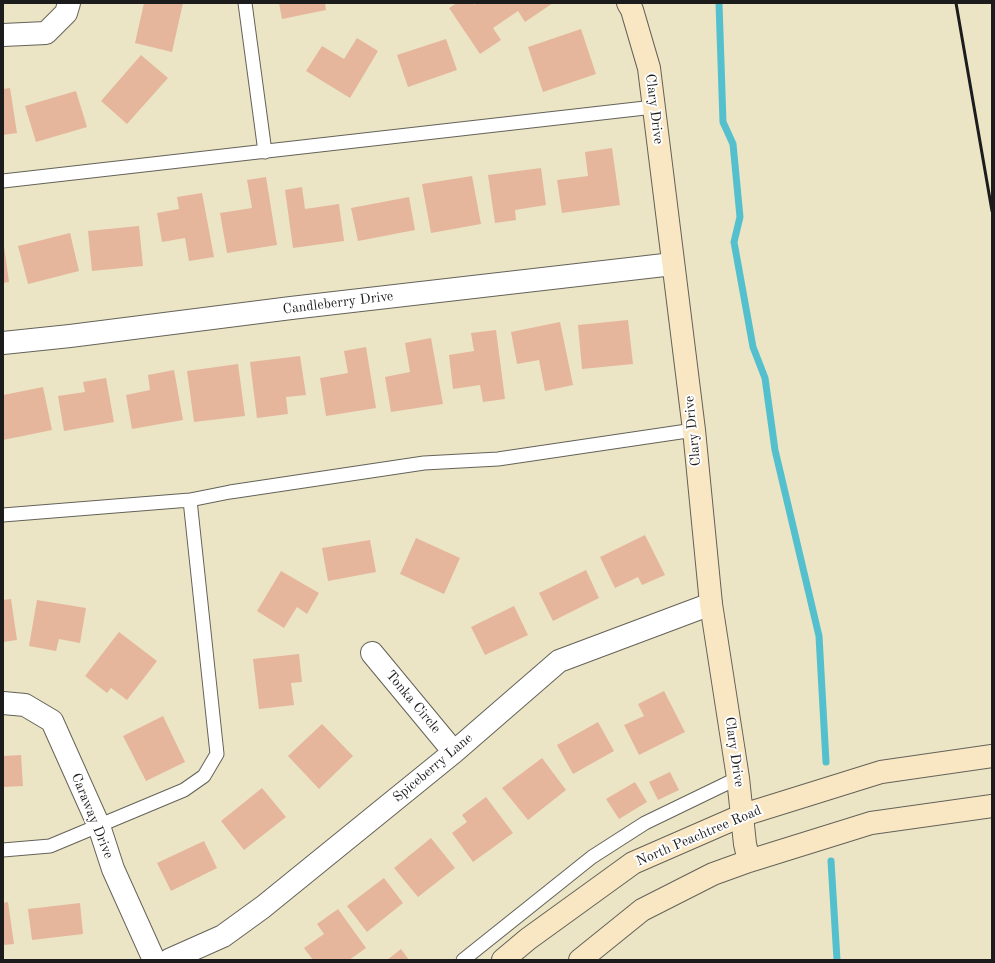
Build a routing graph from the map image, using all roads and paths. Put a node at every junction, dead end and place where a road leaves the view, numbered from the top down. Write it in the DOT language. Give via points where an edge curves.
graph roads {
  1 [pos="69,3"];
  2 [pos="245,3"];
  3 [pos="628,3"];
  4 [pos="3,35"];
  5 [pos="654,107"];
  6 [pos="265,152"];
  7 [pos="3,181"];
  8 [pos="673,264"];
  9 [pos="3,343"];
  10 [pos="694,430"];
  11 [pos="190,500"];
  12 [pos="3,515"];
  13 [pos="711,604"];
  14 [pos="372,653"];
  15 [pos="3,703"];
  16 [pos="454,752"];
  17 [pos="992,756"];
  18 [pos="738,778"];
  19 [pos="992,806"];
  20 [pos="743,815"];
  21 [pos="99,826"];
  22 [pos="3,850"];
  23 [pos="749,861"];
  24 [pos="154,960"];
  25 [pos="169,960"];
  26 [pos="462,960"];
  27 [pos="503,960"];
  28 [pos="580,960"];
  1 -- 4 [label="street" via="66,13 46,33"];
  2 -- 6 [label="lane"];
  3 -- 5 [label="main road, Clary Drive" via="649,68"];
  5 -- 6 [label="lane"];
  5 -- 8 [label="main road, Clary Drive"];
  6 -- 7 [label="lane"];
  8 -- 9 [label="street, Candleberry Drive"];
  8 -- 10 [label="main road, Clary Drive"];
  10 -- 11 [label="lane" via="498,459 424,463"];
  10 -- 13 [label="main road, Clary Drive"];
  11 -- 12 [label="lane"];
  11 -- 21 [label="lane" via="217,754 204,776 184,790"];
  13 -- 16 [label="street, Spiceberry Lane" via="559,661"];
  13 -- 18 [label="main road, Clary Drive"];
  14 -- 16 [label="street, Tonka Circle"];
  15 -- 21 [label="street, Caraway Drive" via="25,705 52,721"];
  16 -- 25 [label="street, Spiceberry Lane" via="263,907 223,936"];
  17 -- 20 [label="main road, North Peachtree Road" via="881,772"];
  18 -- 20 [label="main road, Clary Drive"];
  18 -- 26 [label="lane" via="645,822 592,857"];
  19 -- 23 [label="main road" via="871,824"];
  20 -- 23 [label="main road, Clary Drive"];
  20 -- 27 [label="main road, North Peachtree Road" via="634,863"];
  21 -- 22 [label="lane" via="50,846"];
  21 -- 24 [label="street, Caraway Drive" via="113,869"];
  23 -- 28 [label="main road" via="713,874 642,910"];
}
